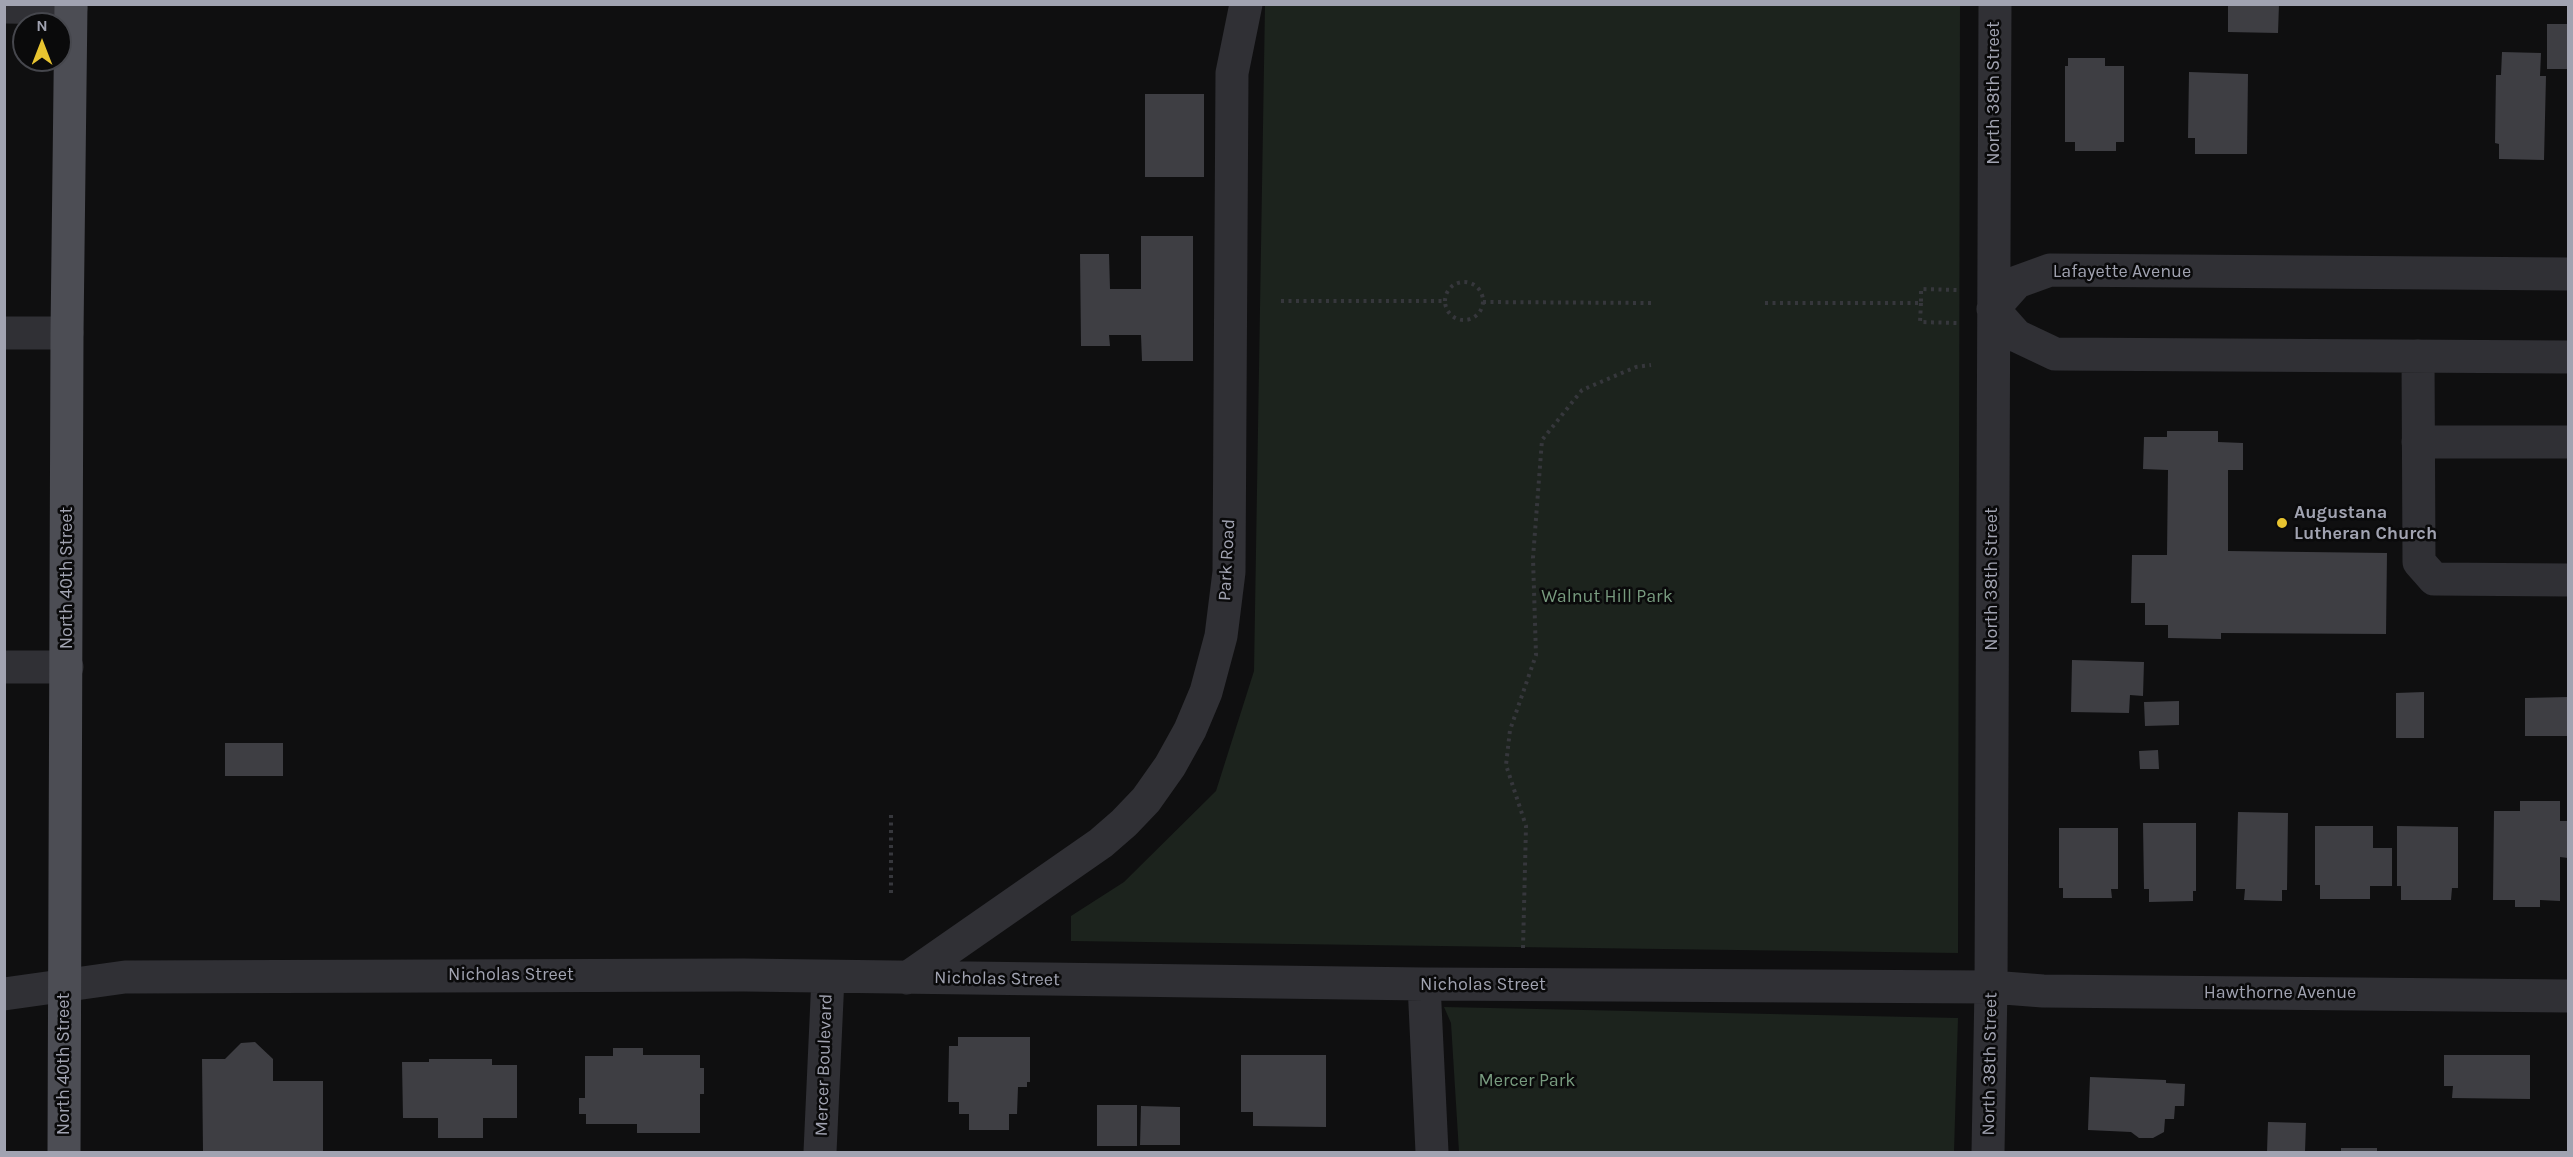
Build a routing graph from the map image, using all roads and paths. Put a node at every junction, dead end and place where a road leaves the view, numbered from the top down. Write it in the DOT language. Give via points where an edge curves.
graph roads {
  1 [pos="1246,4"];
  2 [pos="1995,4"];
  3 [pos="71,6"];
  4 [pos="4,7"];
  5 [pos="2568,274"];
  6 [pos="1963,290"];
  7 [pos="1281,301"];
  8 [pos="1445,301"];
  9 [pos="1483,302"];
  10 [pos="1651,303"];
  11 [pos="1765,303"];
  12 [pos="1921,303"];
  13 [pos="1993,309"];
  14 [pos="1964,323"];
  15 [pos="4,333"];
  16 [pos="67,333"];
  17 [pos="2418,356"];
  18 [pos="2568,357"];
  19 [pos="1651,365"];
  20 [pos="2418,442"];
  21 [pos="2568,442"];
  22 [pos="2568,580"];
  23 [pos="4,667"];
  24 [pos="67,667"];
  25 [pos="891,811"];
  26 [pos="891,893"];
  27 [pos="828,976"];
  28 [pos="906,978"];
  29 [pos="1424,984"];
  30 [pos="1521,985"];
  31 [pos="64,986"];
  32 [pos="1991,987"];
  33 [pos="4,994"];
  34 [pos="2568,996"];
  35 [pos="64,1152"];
  36 [pos="820,1152"];
  37 [pos="1432,1152"];
  38 [pos="1988,1152"];
  1 -- 28 [label="street, Park Road" via="1232,73 1229,572 1221,636 1206,692 1170,766 1124,823"];
  2 -- 13 [label="street, North 38th Street"];
  3 -- 4 [label="street"];
  3 -- 16 [label="main road, North 40th Street"];
  5 -- 13 [label="street, Lafayette Avenue" via="2050,270 2017,282"];
  6 -- 12 [label="path" via="1921,289"];
  7 -- 8 [label="path"];
  8 -- 9 [label="path" via="1449,313 1467,320 1478,314"];
  8 -- 9 [label="path" via="1453,285 1465,281 1476,285"];
  9 -- 10 [label="path"];
  11 -- 12 [label="path"];
  12 -- 14 [label="path" via="1920,322"];
  13 -- 17 [label="street" via="2017,336 2055,354"];
  13 -- 32 [label="street, North 38th Street"];
  15 -- 16 [label="street"];
  16 -- 24 [label="main road, North 40th Street"];
  17 -- 18 [label="street"];
  17 -- 20 [label="street"];
  19 -- 30 [label="path" via="1636,367 1582,390 1542,440 1533,558 1536,655 1510,730 1506,765 1526,826"];
  20 -- 21 [label="street"];
  20 -- 22 [label="street" via="2418,562 2433,579"];
  23 -- 24 [label="street"];
  24 -- 31 [label="main road, North 40th Street"];
  25 -- 26 [label="path"];
  27 -- 28 [label="street, Nicholas Street"];
  27 -- 31 [label="street, Nicholas Street" via="125,976"];
  27 -- 36 [label="street, Mercer Boulevard"];
  28 -- 29 [label="street, Nicholas Street"];
  29 -- 30 [label="street, Nicholas Street"];
  29 -- 37 [label="street"];
  30 -- 32 [label="street, Nicholas Street"];
  31 -- 33 [label="street, Nicholas Street"];
  31 -- 35 [label="main road, North 40th Street"];
  32 -- 34 [label="street, Hawthorne Avenue" via="2043,991"];
  32 -- 38 [label="street, North 38th Street"];
}
